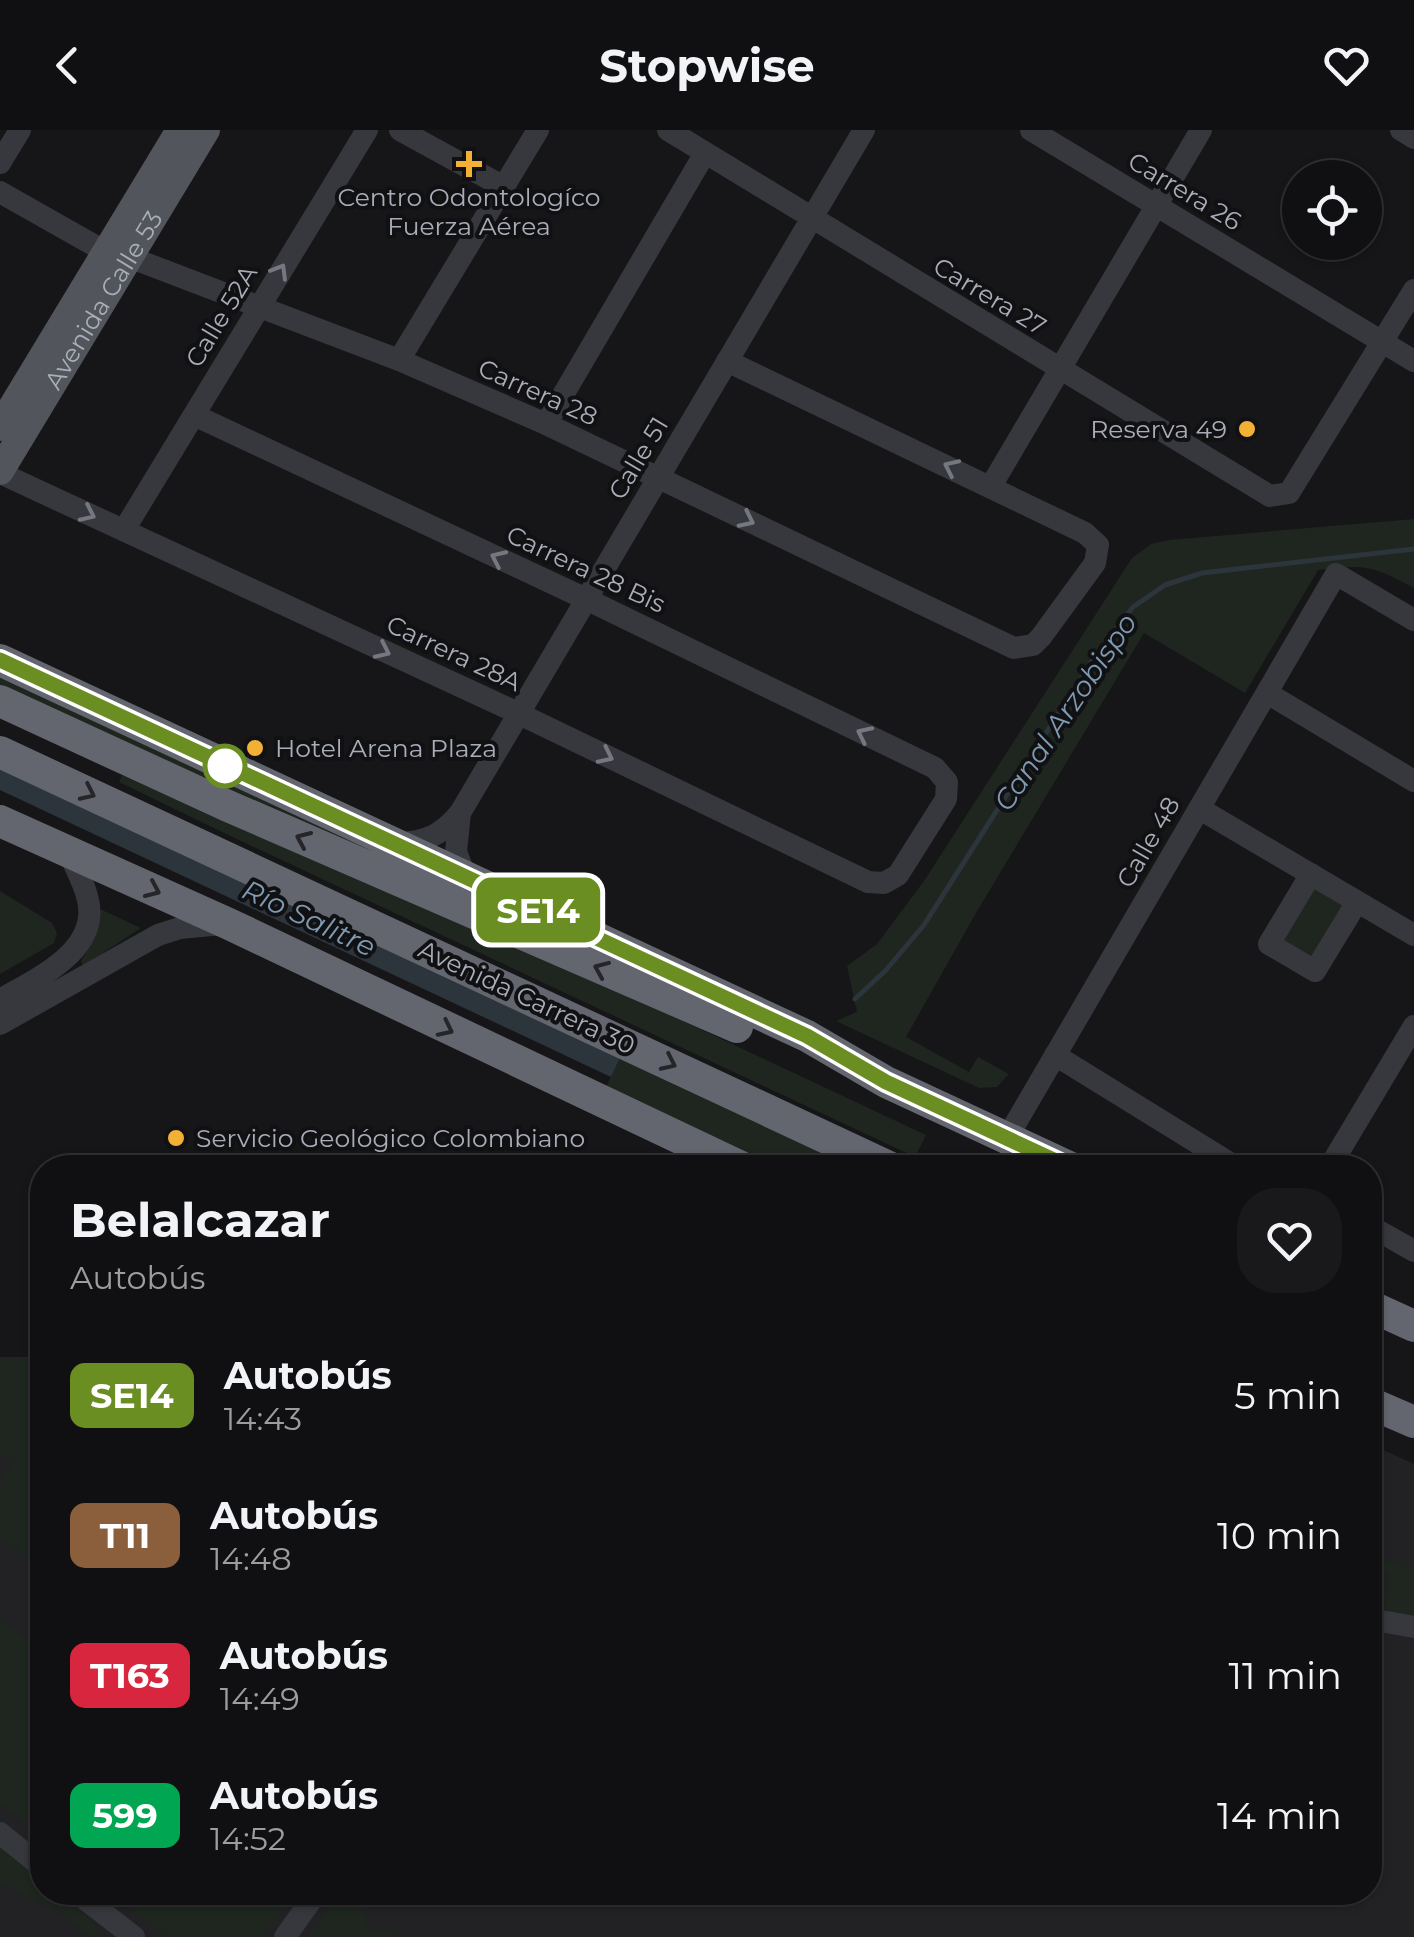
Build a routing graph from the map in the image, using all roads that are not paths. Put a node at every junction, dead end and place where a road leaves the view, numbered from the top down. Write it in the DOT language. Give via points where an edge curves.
graph roads {
  1 [pos="20,130"];
  2 [pos="180,130"];
  3 [pos="206,130"];
  4 [pos="366,130"];
  5 [pos="400,130"];
  6 [pos="538,130"];
  7 [pos="668,130"];
  8 [pos="864,130"];
  9 [pos="1031,130"];
  10 [pos="1201,130"];
  11 [pos="1402,130"];
  12 [pos="1414,138"];
  13 [pos="705,153"];
  14 [pos="0,163"];
  15 [pos="504,188"];
  16 [pos="0,192"];
  17 [pos="1156,206"];
  18 [pos="811,220"];
  19 [pos="118,255"];
  20 [pos="1414,290"];
  21 [pos="259,306"];
  22 [pos="1382,342"];
  23 [pos="59,352"];
  24 [pos="399,360"];
  25 [pos="728,361"];
  26 [pos="1414,361"];
  27 [pos="1060,370"];
  28 [pos="194,415"];
  29 [pos="546,424"];
  30 [pos="0,427"];
  31 [pos="0,472"];
  32 [pos="659,478"];
  33 [pos="991,486"];
  34 [pos="124,530"];
  35 [pos="586,599"];
  36 [pos="1414,620"];
  37 [pos="0,660"];
  38 [pos="1267,693"];
  39 [pos="0,701"];
  40 [pos="518,714"];
  41 [pos="0,752"];
  42 [pos="1414,780"];
  43 [pos="1200,809"];
  44 [pos="460,813"];
  45 [pos="0,821"];
  46 [pos="398,843"];
  47 [pos="69,853"];
  48 [pos="1310,874"];
  49 [pos="465,875"];
  50 [pos="884,883"];
  51 [pos="1358,902"];
  52 [pos="229,924"];
  53 [pos="1414,935"];
  54 [pos="0,1000"];
  55 [pos="0,1024"];
  56 [pos="1414,1026"];
  57 [pos="1055,1055"];
  58 [pos="886,1082"];
  59 [pos="1007,1138"];
  60 [pos="715,1155"];
  61 [pos="863,1155"];
  62 [pos="1043,1155"];
  63 [pos="1217,1155"];
  64 [pos="1336,1155"];
  65 [pos="1382,1233"];
  66 [pos="1414,1251"];
  67 [pos="1382,1311"];
  68 [pos="1414,1326"];
  69 [pos="1382,1408"];
  70 [pos="1414,1422"];
  71 [pos="1382,1621"];
  72 [pos="1414,1627"];
  73 [pos="0,1833"];
  74 [pos="30,1857"];
  75 [pos="93,1905"];
  76 [pos="307,1905"];
  77 [pos="134,1937"];
  78 [pos="284,1937"];
  1 -- 14 [label="street"];
  2 -- 19 [label="main road, Avenida Calle 53"];
  3 -- 19 [label="main road, Avenida Calle 53"];
  21 -- 4 [label="street, Calle 52A, one-way"];
  5 -- 15 [label="street"];
  6 -- 15 [label="street"];
  7 -- 13 [label="street, Carrera 27"];
  8 -- 18 [label="street, Calle 51"];
  9 -- 17 [label="street, Carrera 26"];
  10 -- 17 [label="street"];
  11 -- 12 [label="street"];
  13 -- 18 [label="street, Carrera 27"];
  13 -- 29 [label="street"];
  15 -- 24 [label="street"];
  16 -- 19 [label="street, Carrera 28"];
  17 -- 22 [label="street, Carrera 26"];
  17 -- 27 [label="street"];
  18 -- 25 [label="street, Calle 51"];
  18 -- 27 [label="street, Carrera 27"];
  19 -- 21 [label="street, Carrera 28"];
  19 -- 23 [label="main road, Avenida Calle 53"];
  20 -- 22 [label="street"];
  21 -- 24 [label="street, Carrera 28"];
  21 -- 28 [label="street, Calle 52A"];
  22 -- 26 [label="street, Carrera 26"];
  22 -- 27 [label="street, Carrera 27" via="1288,493 1270,496"];
  23 -- 30 [label="main road, Avenida Calle 53"];
  23 -- 31 [label="main road, Avenida Calle 53"];
  24 -- 29 [label="street, Carrera 28"];
  25 -- 32 [label="street, Calle 51"];
  33 -- 25 [label="street, one-way"];
  27 -- 33 [label="street"];
  28 -- 34 [label="street, Calle 52A"];
  35 -- 28 [label="street, Carrera 28 Bis, one-way"];
  29 -- 32 [label="street, Carrera 28"];
  31 -- 34 [label="street, Carrera 28A, one-way"];
  32 -- 33 [label="street, Carrera 28, one-way" via="1023,648 1042,637 1094,563 1098,544"];
  32 -- 35 [label="street, Calle 51"];
  34 -- 40 [label="street, Carrera 28A, one-way"];
  35 -- 40 [label="street, Calle 51"];
  50 -- 35 [label="street, Carrera 28 Bis, one-way" via="898,875 946,799 947,782 935,768"];
  36 -- 38 [label="street, Calle 48" via="1336,574"];
  37 -- 46 [label="highway"];
  38 -- 42 [label="street"];
  38 -- 43 [label="street, Calle 48"];
  58 -- 39 [label="highway, one-way" via="585,962"];
  40 -- 44 [label="street, Calle 51"];
  40 -- 50 [label="street, Carrera 28A, one-way" via="868,882"];
  41 -- 61 [label="highway, Avenida Carrera 30, one-way"];
  43 -- 48 [label="street"];
  43 -- 57 [label="street, Calle 48"];
  44 -- 46 [label="street, Calle 51" via="429,840"];
  44 -- 49 [label="street" via="456,852"];
  45 -- 47 [label="highway"];
  46 -- 49 [label="highway"];
  47 -- 52 [label="highway, one-way"];
  47 -- 54 [label="street" via="88,898 85,934 70,956"];
  48 -- 51 [label="street"];
  48 -- 51 [label="street" via="1269,944 1315,971"];
  49 -- 58 [label="highway" via="807,1036"];
  51 -- 53 [label="street"];
  52 -- 55 [label="street" via="158,935"];
  52 -- 60 [label="highway, one-way"];
  56 -- 64 [label="street"];
  57 -- 59 [label="street, Calle 48"];
  57 -- 63 [label="street"];
  58 -- 59 [label="highway"];
  59 -- 62 [label="highway"];
  65 -- 66 [label="street"];
  67 -- 68 [label="highway"];
  69 -- 70 [label="highway"];
  71 -- 72 [label="street"];
  73 -- 74 [label="street"];
  75 -- 77 [label="street"];
  76 -- 78 [label="street"];
}
